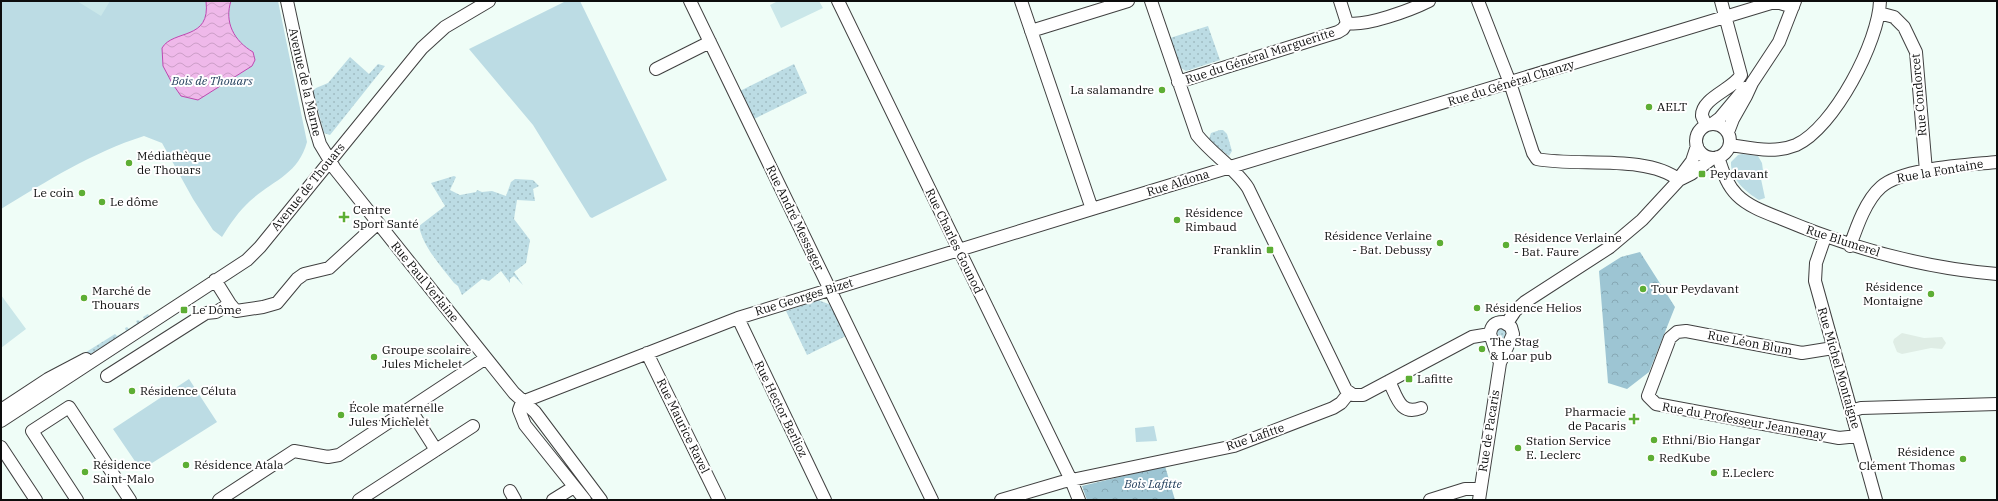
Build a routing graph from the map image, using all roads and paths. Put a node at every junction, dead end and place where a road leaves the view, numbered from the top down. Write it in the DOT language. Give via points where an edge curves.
graph roads {
  1 [pos="287,1"];
  2 [pos="490,1"];
  3 [pos="690,1"];
  4 [pos="838,1"];
  5 [pos="1021,1"];
  6 [pos="1128,1"];
  7 [pos="1151,1"];
  8 [pos="1340,1"];
  9 [pos="1429,1"];
  10 [pos="1478,1"];
  11 [pos="1722,1"];
  12 [pos="1880,1"];
  13 [pos="1794,4"];
  14 [pos="1879,13"];
  15 [pos="1726,18"];
  16 [pos="1347,23"];
  17 [pos="1031,31"];
  18 [pos="710,42"];
  19 [pos="656,69"];
  20 [pos="1178,82"];
  21 [pos="1752,82"];
  22 [pos="1510,83"];
  23 [pos="1709,124"];
  24 [pos="1729,138"];
  25 [pos="1697,146"];
  26 [pos="1715,157"];
  27 [pos="330,160"];
  28 [pos="1997,162"];
  29 [pos="1229,168"];
  30 [pos="1926,171"];
  31 [pos="1679,180"];
  32 [pos="1092,209"];
  33 [pos="378,223"];
  34 [pos="1825,237"];
  35 [pos="1850,246"];
  36 [pos="959,250"];
  37 [pos="1997,274"];
  38 [pos="215,280"];
  39 [pos="830,289"];
  40 [pos="230,304"];
  41 [pos="738,318"];
  42 [pos="1507,324"];
  43 [pos="1491,337"];
  44 [pos="1670,338"];
  45 [pos="1510,342"];
  46 [pos="1833,348"];
  47 [pos="106,351"];
  48 [pos="647,352"];
  49 [pos="486,358"];
  50 [pos="1500,363"];
  51 [pos="107,376"];
  52 [pos="1389,381"];
  53 [pos="1349,393"];
  54 [pos="522,402"];
  55 [pos="1997,404"];
  56 [pos="1421,408"];
  57 [pos="410,409"];
  58 [pos="1,410"];
  59 [pos="1851,411"];
  60 [pos="1,421"];
  61 [pos="473,426"];
  62 [pos="1858,436"];
  63 [pos="1,447"];
  64 [pos="436,450"];
  65 [pos="1071,480"];
  66 [pos="574,487"];
  67 [pos="1480,495"];
  68 [pos="36,500"];
  69 [pos="77,500"];
  70 [pos="130,500"];
  71 [pos="219,500"];
  72 [pos="359,500"];
  73 [pos="553,500"];
  74 [pos="585,500"];
  75 [pos="601,500"];
  76 [pos="718,500"];
  77 [pos="825,500"];
  78 [pos="932,500"];
  79 [pos="1001,500"];
  80 [pos="1079,500"];
  81 [pos="1430,500"];
  82 [pos="1876,500"];
  1 -- 27 [label="street, Avenue de la Marne" via="312,116 320,144"];
  2 -- 27 [label="street, Avenue de Thouars" via="460,17 432,39"];
  3 -- 18 [label="street, Rue André Messager"];
  4 -- 36 [label="street, Rue Charles Gounod"];
  5 -- 17 [label="street"];
  6 -- 17 [label="street"];
  7 -- 20 [label="street"];
  8 -- 16 [label="street"];
  9 -- 16 [label="street, Rue du Général Margueritte" via="1361,24"];
  10 -- 22 [label="street"];
  11 -- 15 [label="street"];
  12 -- 14 [label="street"];
  13 -- 15 [label="street, Rue du Général Chanzy" via="1771,3"];
  13 -- 21 [label="street" via="1774,52"];
  14 -- 24 [label="street" via="1862,60 1845,94 1831,116 1811,136 1780,150 1763,150"];
  14 -- 30 [label="street, Rue Condorcet" via="1894,17 1904,27 1916,52"];
  15 -- 22 [label="street, Rue du Général Chanzy"];
  15 -- 23 [label="street" via="1741,75 1704,109 1702,116"];
  16 -- 20 [label="street, Rue du Général Margueritte" via="1338,32"];
  17 -- 32 [label="street"];
  18 -- 19 [label="street"];
  18 -- 39 [label="street, Rue André Messager"];
  20 -- 29 [label="street" via="1197,135"];
  21 -- 23 [label="street" via="1740,92 1720,118"];
  21 -- 24 [label="street" via="1732,119"];
  22 -- 29 [label="street, Rue du Général Chanzy"];
  22 -- 31 [label="street" via="1537,159 1636,166 1668,172"];
  23 -- 24 [label="street" via="1723,127"];
  23 -- 25 [label="street" via="1697,134"];
  24 -- 26 [label="street" via="1725,153"];
  25 -- 26 [label="street" via="1704,154"];
  25 -- 31 [label="street" via="1692,161"];
  26 -- 31 [label="street"];
  26 -- 34 [label="street, Rue Blumerel" via="1727,182 1746,202"];
  27 -- 33 [label="street, Rue Paul Verlaine"];
  27 -- 38 [label="street, Avenue de Thouars" via="260,247 247,260"];
  28 -- 30 [label="street, Rue la Fontaine"];
  29 -- 32 [label="street, Rue Aldona"];
  29 -- 53 [label="street" via="1242,180 1252,195 1343,386"];
  30 -- 35 [label="street, Rue la Fontaine" via="1895,178 1878,190 1868,205"];
  31 -- 42 [label="street" via="1629,233 1594,259 1525,302 1515,311"];
  32 -- 36 [label="street, Rue Georges Bizet"];
  33 -- 40 [label="street" via="329,268 304,274 297,279 277,303 236,311"];
  33 -- 49 [label="street, Rue Paul Verlaine"];
  34 -- 35 [label="street, Rue Blumerel"];
  34 -- 46 [label="street, Rue Michel Montaigne" via="1816,263 1816,281"];
  35 -- 37 [label="street, Rue Blumerel" via="1937,266"];
  36 -- 39 [label="street, Rue Georges Bizet"];
  36 -- 65 [label="street, Rue Charles Gounod"];
  38 -- 40 [label="street"];
  38 -- 47 [label="street, Avenue de Thouars"];
  39 -- 41 [label="street, Rue Georges Bizet"];
  39 -- 78 [label="street, Rue André Messager"];
  40 -- 51 [label="street" via="216,312 206,313"];
  41 -- 48 [label="street, Rue Georges Bizet"];
  41 -- 77 [label="street, Rue Hector Berlioz"];
  42 -- 43 [label="street" via="1496,324 1490,330"];
  42 -- 45 [label="street" via="1513,334"];
  43 -- 45 [label="street" via="1500,346"];
  43 -- 50 [label="street, Rue de Pacaris"];
  43 -- 52 [label="street" via="1472,337"];
  44 -- 46 [label="street, Rue Léon Blum" via="1677,332 1686,331 1802,353"];
  44 -- 62 [label="street, Rue du Professeur Jeannenay" via="1649,391 1650,400 1656,404 1839,438"];
  45 -- 50 [label="street, Rue de Pacaris"];
  46 -- 59 [label="street, Rue Michel Montaigne"];
  47 -- 58 [label="street, Avenue de Thouars" via="65,369"];
  47 -- 60 [label="street, Avenue de Thouars"];
  48 -- 54 [label="street, Rue Georges Bizet"];
  48 -- 76 [label="street, Rue Maurice Ravel"];
  49 -- 54 [label="street, Rue Paul Verlaine"];
  49 -- 57 [label="street"];
  50 -- 67 [label="street, Rue de Pacaris"];
  52 -- 53 [label="street" via="1363,395"];
  52 -- 56 [label="street" via="1401,405 1407,410"];
  53 -- 65 [label="street, Rue Lafitte" via="1333,408 1234,446"];
  54 -- 66 [label="street" via="519,410 525,425"];
  54 -- 75 [label="street, Rue Paul Verlaine" via="535,412"];
  55 -- 59 [label="street" via="1861,408"];
  57 -- 64 [label="street"];
  57 -- 71 [label="street" via="339,455 328,457 294,451"];
  59 -- 62 [label="street, Rue Michel Montaigne"];
  61 -- 64 [label="street"];
  62 -- 82 [label="street, Rue Michel Montaigne"];
  63 -- 68 [label="street"];
  64 -- 72 [label="street"];
  65 -- 79 [label="street, Rue Lafitte"];
  65 -- 80 [label="street, Rue Charles Gounod"];
  66 -- 73 [label="street"];
  66 -- 74 [label="street"];
  67 -- 81 [label="street" via="1465,489"];
  69 -- 70 [label="street" via="32,431 69,407"];
}
